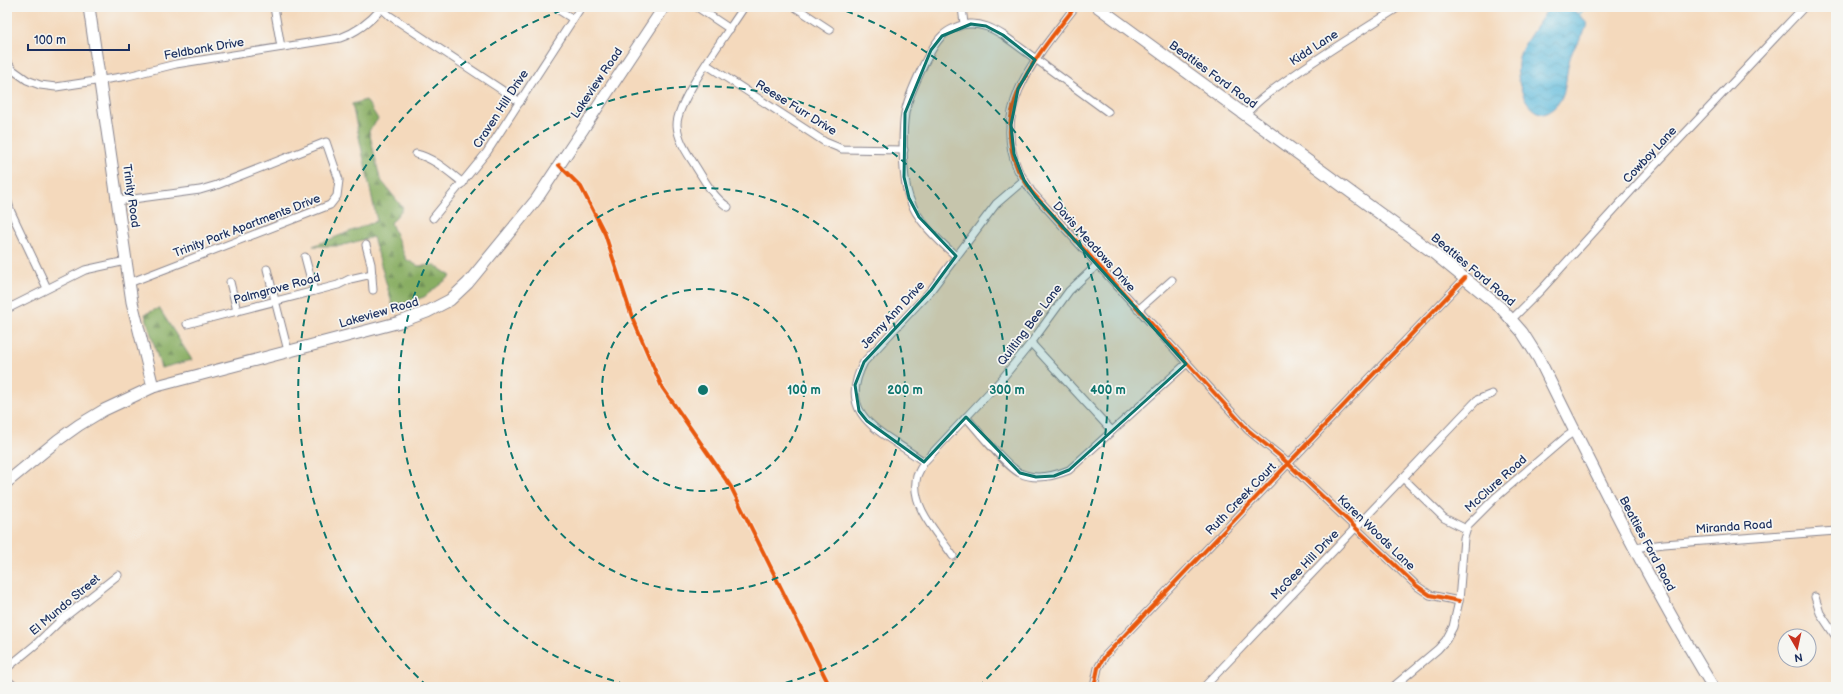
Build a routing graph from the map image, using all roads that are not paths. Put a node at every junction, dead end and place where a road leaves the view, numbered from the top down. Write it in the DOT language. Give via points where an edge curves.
graph roads {
  1 [pos="89,7"];
  2 [pos="274,7"];
  3 [pos="554,7"];
  4 [pos="581,7"];
  5 [pos="664,7"];
  6 [pos="697,7"];
  7 [pos="744,7"];
  8 [pos="795,7"];
  9 [pos="962,7"];
  10 [pos="1075,7"];
  11 [pos="1098,7"];
  12 [pos="1399,7"];
  13 [pos="1804,7"];
  14 [pos="381,8"];
  15 [pos="573,19"];
  16 [pos="964,24"];
  17 [pos="730,29"];
  18 [pos="830,30"];
  19 [pos="281,47"];
  20 [pos="1035,60"];
  21 [pos="7,62"];
  22 [pos="707,65"];
  23 [pos="101,81"];
  24 [pos="520,102"];
  25 [pos="1108,112"];
  26 [pos="1246,114"];
  27 [pos="904,150"];
  28 [pos="416,154"];
  29 [pos="1024,180"];
  30 [pos="462,183"];
  31 [pos="7,199"];
  32 [pos="118,201"];
  33 [pos="728,207"];
  34 [pos="434,218"];
  35 [pos="366,245"];
  36 [pos="956,256"];
  37 [pos="305,257"];
  38 [pos="126,261"];
  39 [pos="1097,265"];
  40 [pos="267,269"];
  41 [pos="372,274"];
  42 [pos="1465,278"];
  43 [pos="1172,280"];
  44 [pos="230,282"];
  45 [pos="129,283"];
  46 [pos="47,288"];
  47 [pos="373,290"];
  48 [pos="314,291"];
  49 [pos="276,301"];
  50 [pos="7,309"];
  51 [pos="1138,310"];
  52 [pos="237,311"];
  53 [pos="1512,319"];
  54 [pos="187,324"];
  55 [pos="1031,343"];
  56 [pos="288,351"];
  57 [pos="1186,364"];
  58 [pos="153,387"];
  59 [pos="1492,394"];
  60 [pos="966,417"];
  61 [pos="1112,431"];
  62 [pos="1575,431"];
  63 [pos="924,462"];
  64 [pos="1288,464"];
  65 [pos="1403,478"];
  66 [pos="7,482"];
  67 [pos="1356,527"];
  68 [pos="1466,529"];
  69 [pos="1836,531"];
  70 [pos="1634,548"];
  71 [pos="953,556"];
  72 [pos="118,575"];
  73 [pos="1815,597"];
  74 [pos="1459,601"];
  75 [pos="1836,637"];
  76 [pos="7,668"];
  77 [pos="7,680"];
  78 [pos="14,687"];
  79 [pos="1094,687"];
  80 [pos="1204,687"];
  81 [pos="1393,687"];
  82 [pos="1713,687"];
  1 -- 23 [label="main road, Trinity Road"];
  2 -- 19 [label="street"];
  3 -- 15 [label="street"];
  4 -- 15 [label="street, Craven Hill Drive"];
  5 -- 56 [label="main road, Lakeview Road" via="536,200 450,300 400,322"];
  6 -- 17 [label="street"];
  7 -- 17 [label="street"];
  8 -- 18 [label="street"];
  9 -- 16 [label="street"];
  10 -- 20 [label="street, Davis Meadows Drive"];
  11 -- 26 [label="main road, Beatties Ford Road"];
  12 -- 26 [label="street, Kidd Lane" via="1310,63 1256,103"];
  13 -- 53 [label="street, Cowboy Lane"];
  14 -- 19 [label="street, Feldbank Drive" via="364,26 353,33 340,38"];
  14 -- 24 [label="street"];
  15 -- 24 [label="street, Craven Hill Drive"];
  16 -- 20 [label="street" via="986,26 1004,35"];
  16 -- 27 [label="street" via="942,36 931,50 908,101 905,113"];
  17 -- 22 [label="street"];
  19 -- 23 [label="street, Feldbank Drive" via="176,64"];
  20 -- 25 [label="street"];
  20 -- 29 [label="street, Davis Meadows Drive" via="1018,90 1012,108 1014,154"];
  21 -- 23 [label="street, Feldbank Drive" via="18,74 46,86"];
  22 -- 27 [label="street, Reese Furr Drive" via="825,142 842,149"];
  22 -- 33 [label="street" via="680,108 677,126 683,145 707,184 716,197"];
  23 -- 32 [label="main road, Trinity Road"];
  24 -- 30 [label="street, Craven Hill Drive" via="487,152"];
  26 -- 42 [label="main road, Beatties Ford Road"];
  27 -- 36 [label="street" via="904,177 909,198 919,217"];
  28 -- 30 [label="street" via="442,167"];
  29 -- 36 [label="street, Jenny Ann Drive" via="996,204"];
  29 -- 39 [label="street, Davis Meadows Drive" via="1035,196"];
  30 -- 34 [label="street, Craven Hill Drive"];
  31 -- 46 [label="street"];
  32 -- 38 [label="main road, Trinity Road"];
  32 -- 45 [label="street, Trinity Park Apartments Drive" via="200,190 218,185 326,142 339,180 337,196 330,205"];
  35 -- 41 [label="street"];
  36 -- 63 [label="street, Jenny Ann Drive" via="931,290 864,362 855,385 859,411 867,422"];
  37 -- 48 [label="street"];
  38 -- 45 [label="main road, Trinity Road"];
  38 -- 46 [label="street" via="85,270"];
  39 -- 51 [label="street, Davis Meadows Drive"];
  39 -- 55 [label="street, Quilting Bee Lane" via="1069,291"];
  40 -- 49 [label="street"];
  41 -- 47 [label="street"];
  41 -- 48 [label="street, Palmgrove Road"];
  42 -- 53 [label="main road, Beatties Ford Road"];
  42 -- 64 [label="street, Ruth Creek Court"];
  43 -- 51 [label="street"];
  44 -- 52 [label="street"];
  45 -- 58 [label="main road, Trinity Road"];
  46 -- 50 [label="street"];
  48 -- 49 [label="street, Palmgrove Road"];
  49 -- 52 [label="street, Palmgrove Road"];
  49 -- 56 [label="street"];
  51 -- 57 [label="street, Davis Meadows Drive"];
  52 -- 54 [label="street, Palmgrove Road"];
  53 -- 62 [label="main road, Beatties Ford Road" via="1530,342"];
  55 -- 60 [label="street, Quilting Bee Lane"];
  55 -- 61 [label="street"];
  56 -- 58 [label="main road, Lakeview Road"];
  57 -- 61 [label="street"];
  57 -- 64 [label="street, Davis Meadows Drive" via="1248,430"];
  58 -- 66 [label="main road, Lakeview Road" via="79,425"];
  59 -- 65 [label="street, McGee Hill Drive" via="1477,400"];
  60 -- 61 [label="street" via="1008,464 1020,473 1036,477 1054,476 1069,470"];
  60 -- 63 [label="street, Quilting Bee Lane"];
  62 -- 68 [label="street, McClure Road" via="1472,519"];
  62 -- 70 [label="main road, Beatties Ford Road"];
  63 -- 71 [label="street, Quilting Bee Lane" via="917,476 918,503"];
  64 -- 67 [label="street, Karen Woods Lane"];
  64 -- 79 [label="street, Ruth Creek Court" via="1105,656 1098,668"];
  65 -- 67 [label="street, McGee Hill Drive"];
  65 -- 68 [label="street" via="1450,523"];
  67 -- 74 [label="street, Karen Woods Lane" via="1424,592"];
  67 -- 80 [label="street, McGee Hill Drive"];
  68 -- 74 [label="street, McClure Road"];
  69 -- 70 [label="street, Miranda Road"];
  70 -- 82 [label="main road, Beatties Ford Road"];
  72 -- 76 [label="street, El Mundo Street" via="61,620"];
  73 -- 75 [label="street" via="1820,613"];
  74 -- 81 [label="street, McClure Road" via="1453,628 1446,640"];
  77 -- 78 [label="street"];
}
